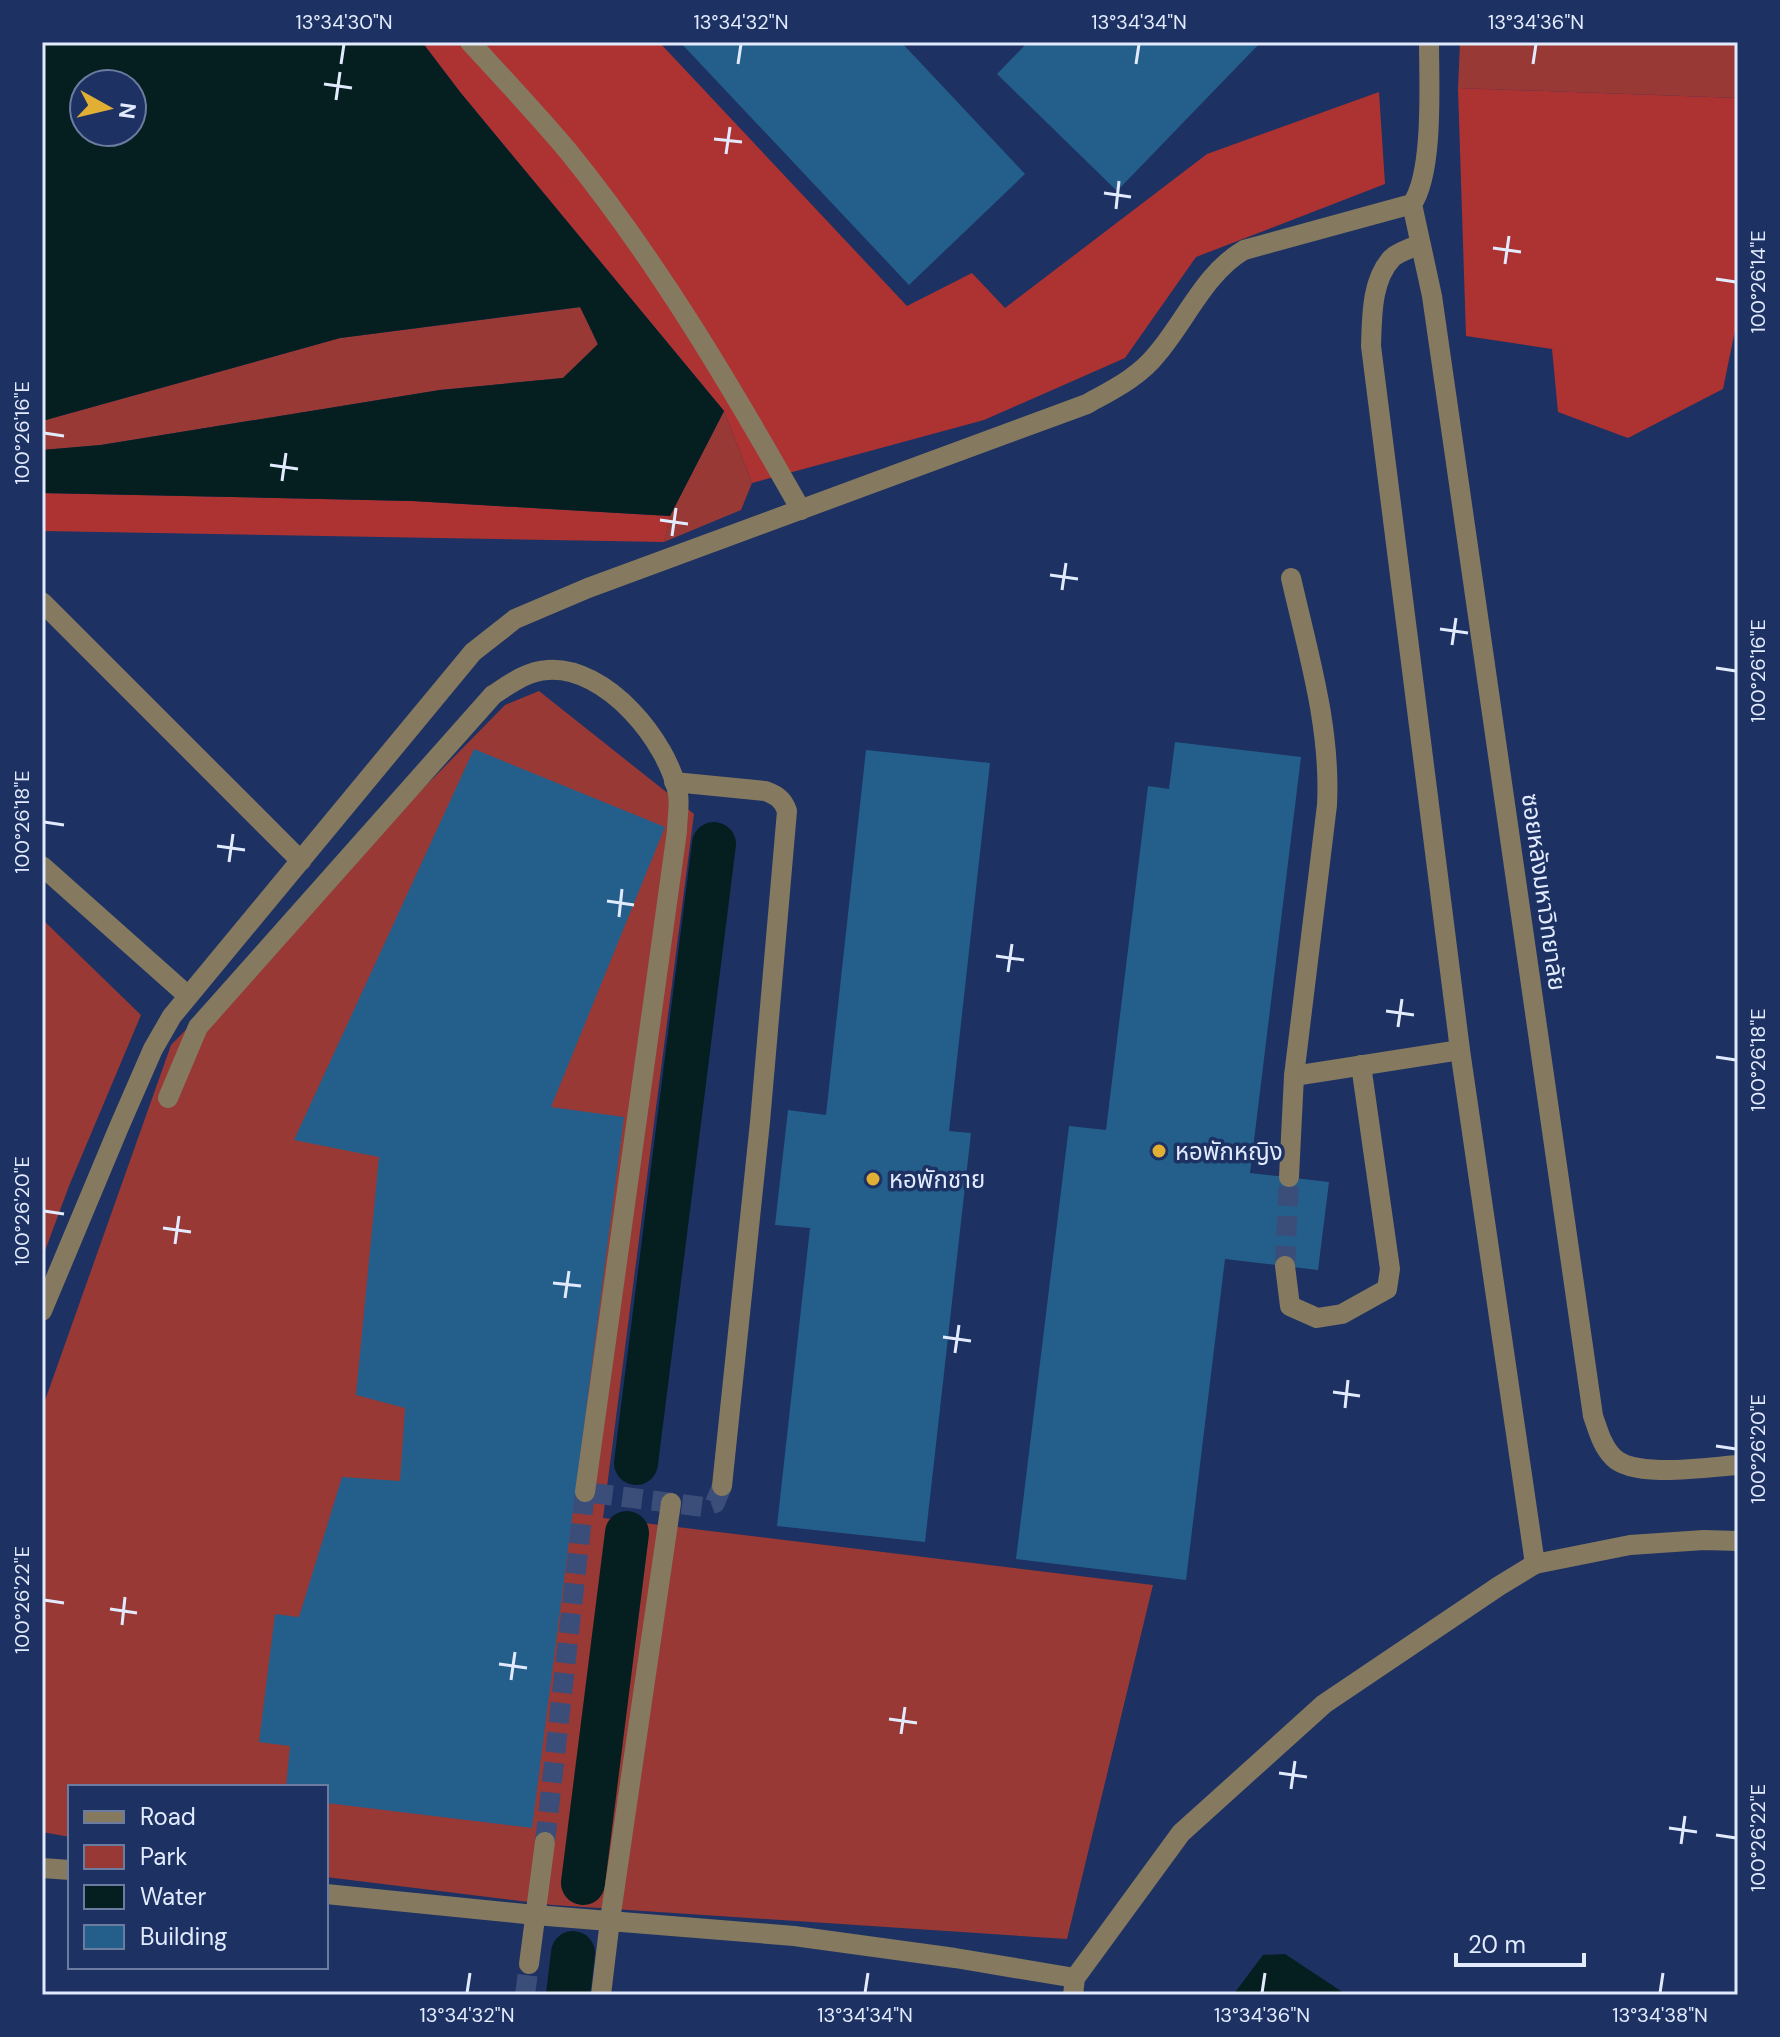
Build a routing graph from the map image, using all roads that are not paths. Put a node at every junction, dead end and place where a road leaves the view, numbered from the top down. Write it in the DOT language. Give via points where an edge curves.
graph roads {
  1 [pos="470,42"];
  2 [pos="1429,42"];
  3 [pos="1412,204"];
  4 [pos="1420,244"];
  5 [pos="801,510"];
  6 [pos="1291,578"];
  7 [pos="42,602"];
  8 [pos="674,782"];
  9 [pos="301,861"];
  10 [pos="42,866"];
  11 [pos="187,995"];
  12 [pos="1460,1050"];
  13 [pos="1361,1065"];
  14 [pos="1294,1076"];
  15 [pos="168,1098"];
  16 [pos="1289,1177"];
  17 [pos="1285,1266"];
  18 [pos="42,1311"];
  19 [pos="1738,1465"];
  20 [pos="722,1486"];
  21 [pos="585,1492"];
  22 [pos="671,1503"];
  23 [pos="1738,1541"];
  24 [pos="1535,1564"];
  25 [pos="545,1842"];
  26 [pos="42,1868"];
  27 [pos="68,1870"];
  28 [pos="328,1894"];
  29 [pos="535,1915"];
  30 [pos="610,1920"];
  31 [pos="529,1964"];
  32 [pos="1074,1987"];
  33 [pos="601,1995"];
  1 -- 5 [label="street" via="568,151 641,248 732,389"];
  2 -- 3 [label="street" via="1423,176"];
  3 -- 4 [label="street, ซอยหลังมหาวิทยาลัย"];
  3 -- 5 [label="street" via="1244,250 1226,260 1156,357 1127,382 1087,404"];
  4 -- 12 [label="street" via="1392,257 1379,281 1371,346"];
  4 -- 19 [label="street, ซอยหลังมหาวิทยาลัย" via="1593,1416 1606,1448 1626,1466"];
  5 -- 9 [label="street" via="588,588 500,630 473,652"];
  6 -- 14 [label="street" via="1323,720 1328,776"];
  7 -- 9 [label="street"];
  8 -- 15 [label="street" via="638,718 616,694 565,670 519,677 493,695 198,1027"];
  8 -- 20 [label="street" via="765,791 776,795 787,811"];
  8 -- 21 [label="street" via="677,831"];
  9 -- 11 [label="street"];
  10 -- 11 [label="street"];
  11 -- 18 [label="street" via="153,1049"];
  12 -- 13 [label="street"];
  12 -- 24 [label="street"];
  13 -- 14 [label="street"];
  13 -- 17 [label="street" via="1390,1269 1387,1289 1342,1314 1317,1318 1290,1306"];
  14 -- 16 [label="street"];
  22 -- 30 [label="street"];
  23 -- 24 [label="street" via="1630,1545"];
  24 -- 32 [label="street" via="1324,1704 1181,1833"];
  25 -- 29 [label="street"];
  26 -- 27 [label="street"];
  28 -- 29 [label="street"];
  29 -- 30 [label="street"];
  29 -- 31 [label="street"];
  30 -- 32 [label="street" via="955,1958"];
  30 -- 33 [label="street"];
}
